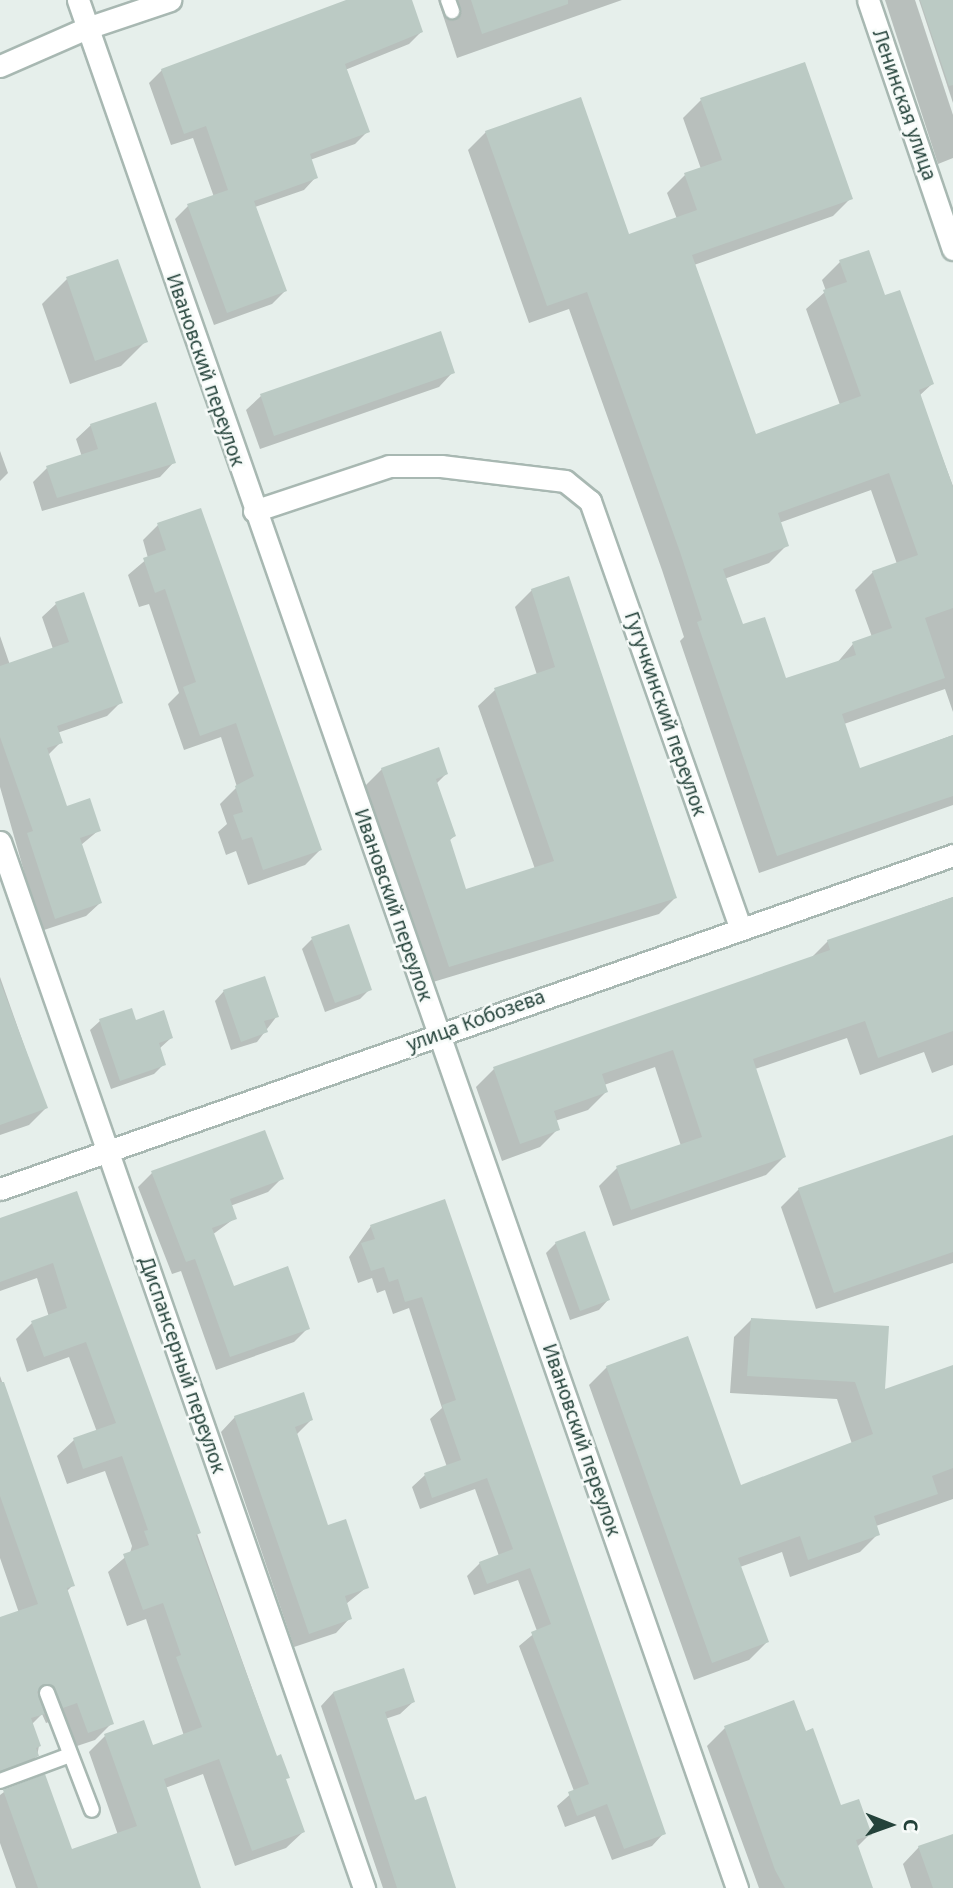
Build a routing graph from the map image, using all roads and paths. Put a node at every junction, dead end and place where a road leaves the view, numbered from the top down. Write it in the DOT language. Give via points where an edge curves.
graph roads {
  1 [pos="78,0"];
  2 [pos="170,0"];
  3 [pos="868,0"];
  4 [pos="88,28"];
  5 [pos="0,66"];
  6 [pos="953,249"];
  7 [pos="254,511"];
  8 [pos="0,842"];
  9 [pos="953,855"];
  10 [pos="740,927"];
  11 [pos="439,1035"];
  12 [pos="108,1152"];
  13 [pos="0,1189"];
  14 [pos="47,1693"];
  15 [pos="70,1755"];
  16 [pos="0,1781"];
  17 [pos="92,1810"];
  18 [pos="364,1888"];
  19 [pos="737,1888"];
  1 -- 4 [label="street, Ивановский переулок"];
  2 -- 4 [label="street"];
  3 -- 6 [label="street, Ленинская улица"];
  4 -- 5 [label="street"];
  4 -- 7 [label="street, Ивановский переулок"];
  7 -- 10 [label="street, Гугучкинский переулок" via="388,466 565,481 590,501"];
  7 -- 11 [label="street, Ивановский переулок"];
  8 -- 12 [label="street, Диспансерный переулок"];
  9 -- 10 [label="street, улица Кобозева"];
  10 -- 11 [label="street, улица Кобозева"];
  11 -- 12 [label="street, улица Кобозева"];
  11 -- 19 [label="street, Ивановский переулок"];
  12 -- 13 [label="street, улица Кобозева"];
  12 -- 18 [label="street, Диспансерный переулок"];
  14 -- 15 [label="lane"];
  15 -- 16 [label="lane"];
  15 -- 17 [label="lane"];
}
